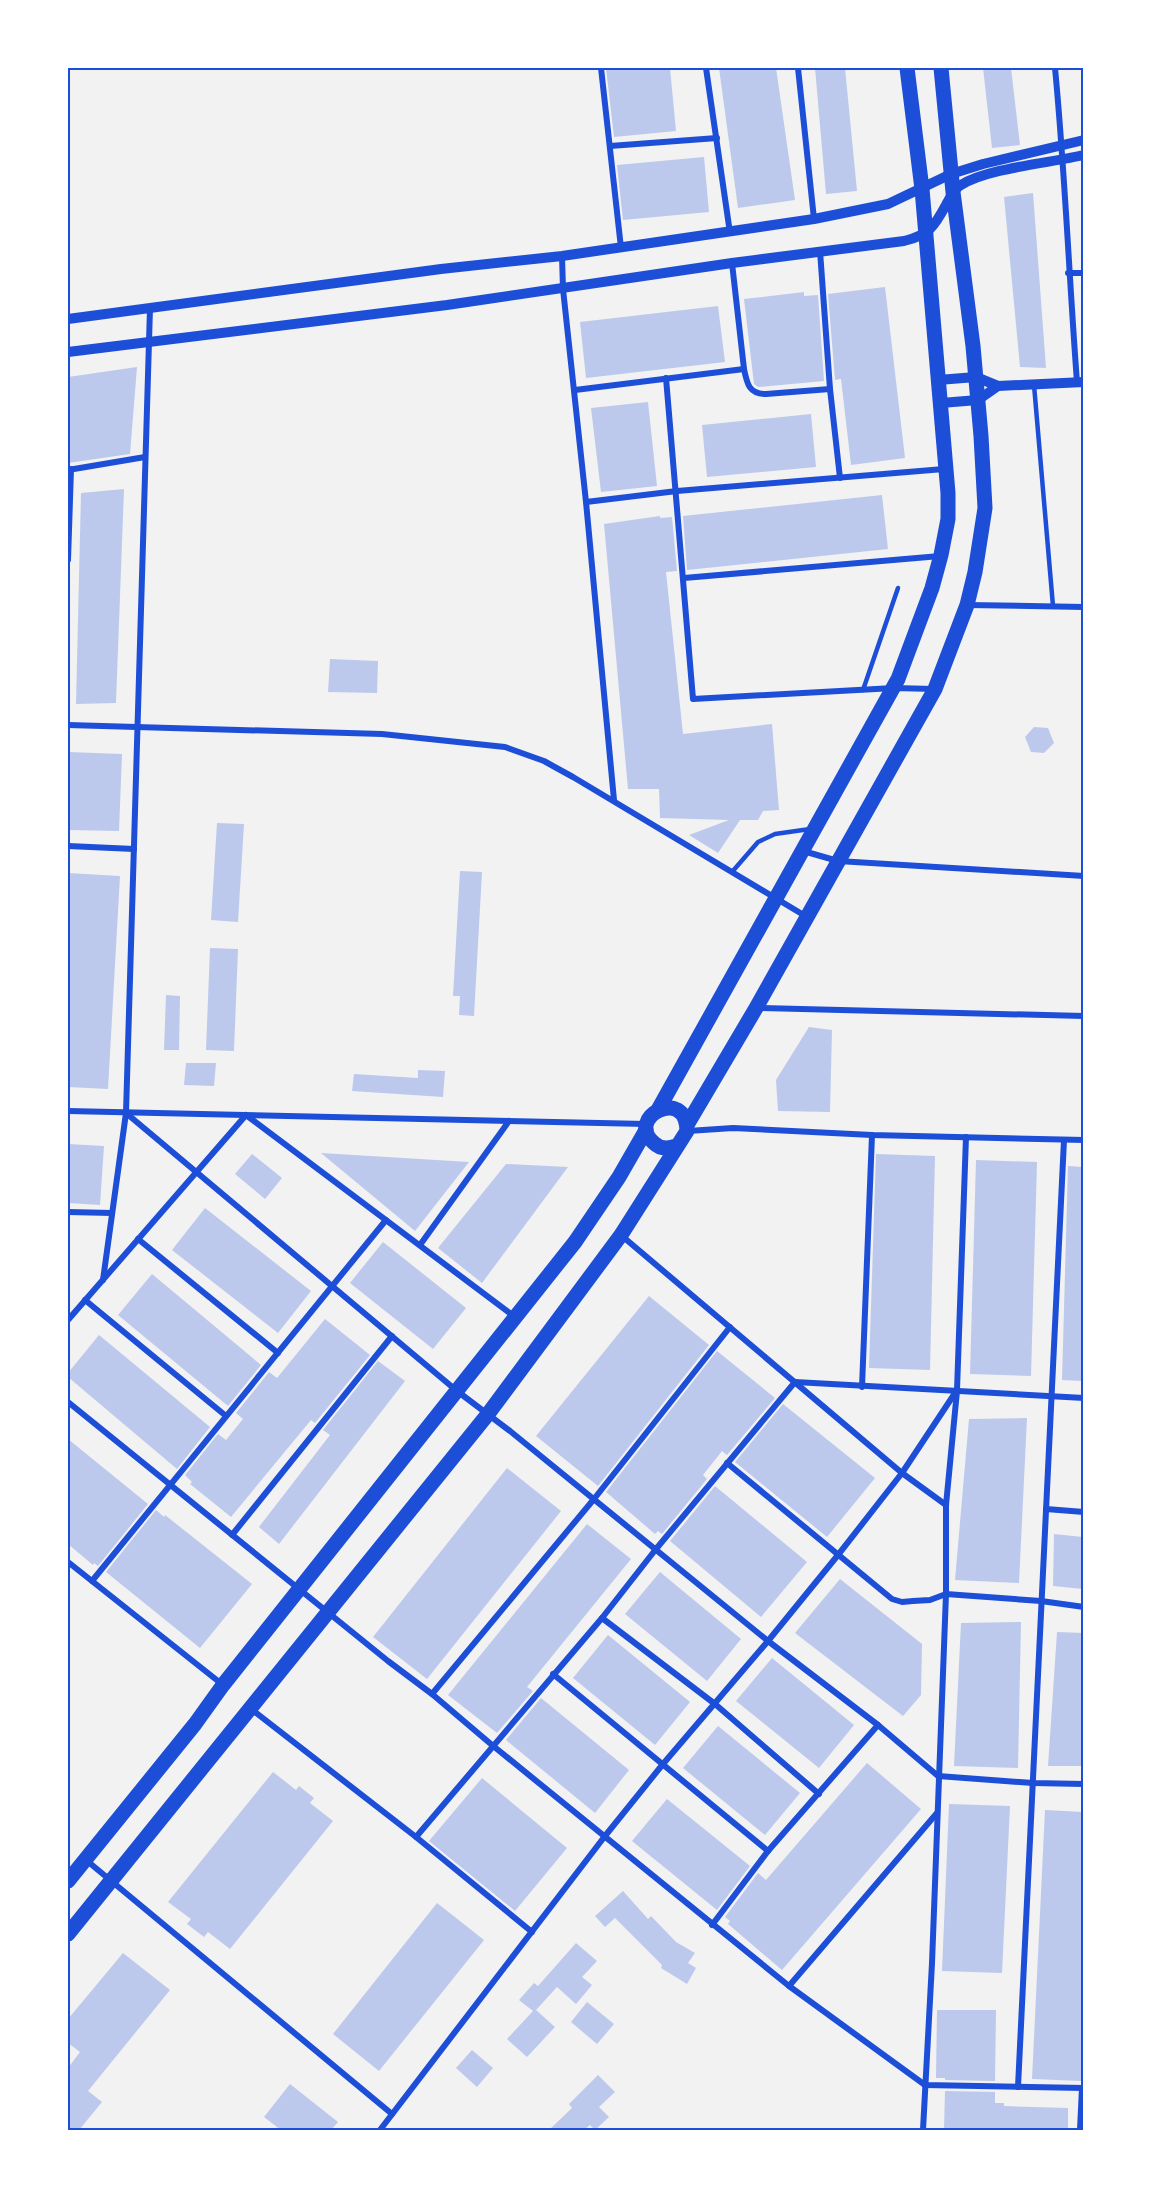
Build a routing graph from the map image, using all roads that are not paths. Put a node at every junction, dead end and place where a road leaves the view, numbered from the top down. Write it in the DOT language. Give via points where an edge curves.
graph roads {
  1 [pos="601,68"];
  2 [pos="706,68"];
  3 [pos="798,68"];
  4 [pos="908,68"];
  5 [pos="941,68"];
  6 [pos="1055,68"];
  7 [pos="717,138"];
  8 [pos="1083,140"];
  9 [pos="1062,145"];
  10 [pos="610,146"];
  11 [pos="1083,155"];
  12 [pos="1064,159"];
  13 [pos="951,174"];
  14 [pos="922,189"];
  15 [pos="953,192"];
  16 [pos="814,219"];
  17 [pos="730,233"];
  18 [pos="926,234"];
  19 [pos="621,248"];
  20 [pos="820,252"];
  21 [pos="562,255"];
  22 [pos="732,263"];
  23 [pos="1068,273"];
  24 [pos="1083,273"];
  25 [pos="563,289"];
  26 [pos="150,308"];
  27 [pos="68,320"];
  28 [pos="149,341"];
  29 [pos="68,352"];
  30 [pos="744,369"];
  31 [pos="976,377"];
  32 [pos="666,378"];
  33 [pos="938,380"];
  34 [pos="1080,382"];
  35 [pos="1034,385"];
  36 [pos="998,386"];
  37 [pos="830,389"];
  38 [pos="575,390"];
  39 [pos="978,400"];
  40 [pos="940,404"];
  41 [pos="145,457"];
  42 [pos="69,469"];
  43 [pos="946,469"];
  44 [pos="840,478"];
  45 [pos="677,491"];
  46 [pos="586,502"];
  47 [pos="941,555"];
  48 [pos="68,560"];
  49 [pos="684,578"];
  50 [pos="898,588"];
  51 [pos="967,605"];
  52 [pos="1053,606"];
  53 [pos="1083,607"];
  54 [pos="894,688"];
  55 [pos="935,689"];
  56 [pos="862,690"];
  57 [pos="68,725"];
  58 [pos="137,727"];
  59 [pos="614,800"];
  60 [pos="816,828"];
  61 [pos="68,846"];
  62 [pos="134,849"];
  63 [pos="803,851"];
  64 [pos="838,861"];
  65 [pos="732,872"];
  66 [pos="1083,876"];
  67 [pos="776,899"];
  68 [pos="807,917"];
  69 [pos="756,1008"];
  70 [pos="1083,1016"];
  71 [pos="658,1110"];
  72 [pos="68,1112"];
  73 [pos="126,1113"];
  74 [pos="246,1115"];
  75 [pos="508,1121"];
  76 [pos="647,1127"];
  77 [pos="687,1128"];
  78 [pos="872,1135"];
  79 [pos="966,1137"];
  80 [pos="1064,1140"];
  81 [pos="1083,1140"];
  82 [pos="676,1146"];
  83 [pos="196,1172"];
  84 [pos="68,1212"];
  85 [pos="112,1213"];
  86 [pos="386,1220"];
  87 [pos="621,1235"];
  88 [pos="138,1239"];
  89 [pos="420,1245"];
  90 [pos="103,1280"];
  91 [pos="332,1286"];
  92 [pos="85,1300"];
  93 [pos="516,1318"];
  94 [pos="68,1320"];
  95 [pos="730,1327"];
  96 [pos="392,1336"];
  97 [pos="278,1353"];
  98 [pos="795,1382"];
  99 [pos="862,1387"];
  100 [pos="957,1390"];
  101 [pos="457,1391"];
  102 [pos="1051,1397"];
  103 [pos="1083,1398"];
  104 [pos="68,1402"];
  105 [pos="488,1414"];
  106 [pos="226,1416"];
  107 [pos="727,1463"];
  108 [pos="902,1473"];
  109 [pos="170,1485"];
  110 [pos="594,1499"];
  111 [pos="946,1505"];
  112 [pos="1046,1509"];
  113 [pos="1083,1512"];
  114 [pos="232,1535"];
  115 [pos="656,1549"];
  116 [pos="838,1555"];
  117 [pos="68,1562"];
  118 [pos="92,1581"];
  119 [pos="299,1589"];
  120 [pos="946,1594"];
  121 [pos="1041,1601"];
  122 [pos="1083,1607"];
  123 [pos="326,1611"];
  124 [pos="602,1618"];
  125 [pos="768,1641"];
  126 [pos="553,1674"];
  127 [pos="223,1685"];
  128 [pos="432,1694"];
  129 [pos="716,1704"];
  130 [pos="249,1707"];
  131 [pos="878,1725"];
  132 [pos="492,1745"];
  133 [pos="663,1764"];
  134 [pos="938,1776"];
  135 [pos="1033,1783"];
  136 [pos="1083,1784"];
  137 [pos="819,1794"];
  138 [pos="937,1813"];
  139 [pos="606,1836"];
  140 [pos="416,1837"];
  141 [pos="768,1851"];
  142 [pos="84,1859"];
  143 [pos="112,1880"];
  144 [pos="68,1881"];
  145 [pos="712,1924"];
  146 [pos="532,1932"];
  147 [pos="68,1934"];
  148 [pos="789,1986"];
  149 [pos="925,2085"];
  150 [pos="1018,2087"];
  151 [pos="1083,2088"];
  152 [pos="392,2114"];
  153 [pos="380,2130"];
  154 [pos="923,2130"];
  155 [pos="1080,2130"];
  1 -- 10 [label="street"];
  2 -- 7 [label="street"];
  3 -- 16 [label="street"];
  4 -- 14 [label="main road"];
  5 -- 13 [label="main road"];
  6 -- 9 [label="street"];
  7 -- 10 [label="street"];
  7 -- 17 [label="street"];
  8 -- 9 [label="street"];
  9 -- 12 [label="street"];
  9 -- 13 [label="street"];
  10 -- 19 [label="street"];
  11 -- 12 [label="street"];
  12 -- 15 [label="street" via="987,174"];
  12 -- 23 [label="street"];
  13 -- 14 [label="street"];
  13 -- 15 [label="main road"];
  14 -- 16 [label="street" via="888,204"];
  14 -- 18 [label="main road"];
  15 -- 18 [label="street"];
  15 -- 31 [label="main road"];
  16 -- 17 [label="street"];
  17 -- 19 [label="street"];
  18 -- 20 [label="street" via="904,241"];
  18 -- 33 [label="main road"];
  19 -- 21 [label="street"];
  20 -- 22 [label="street"];
  20 -- 37 [label="street"];
  21 -- 25 [label="street"];
  21 -- 26 [label="street"];
  22 -- 25 [label="street"];
  22 -- 30 [label="street"];
  23 -- 24 [label="street"];
  23 -- 34 [label="street"];
  25 -- 28 [label="street"];
  25 -- 38 [label="street"];
  26 -- 27 [label="street"];
  26 -- 28 [label="street"];
  28 -- 29 [label="street"];
  28 -- 41 [label="street"];
  30 -- 32 [label="street"];
  30 -- 37 [label="street" via="750,390 759,394"];
  31 -- 33 [label="street"];
  31 -- 36 [label="street"];
  31 -- 39 [label="main road"];
  32 -- 38 [label="street"];
  32 -- 45 [label="street"];
  33 -- 40 [label="main road"];
  34 -- 35 [label="street"];
  35 -- 36 [label="street"];
  35 -- 52 [label="lane"];
  36 -- 39 [label="street"];
  37 -- 44 [label="street"];
  38 -- 46 [label="street"];
  39 -- 40 [label="street"];
  39 -- 51 [label="main road" via="985,508"];
  40 -- 43 [label="main road"];
  41 -- 42 [label="street"];
  41 -- 58 [label="street"];
  42 -- 48 [label="street"];
  43 -- 44 [label="street"];
  43 -- 47 [label="main road" via="948,519"];
  44 -- 45 [label="street"];
  45 -- 46 [label="street"];
  45 -- 49 [label="street"];
  46 -- 59 [label="street"];
  47 -- 49 [label="street"];
  47 -- 54 [label="main road"];
  49 -- 56 [label="street" via="693,699"];
  50 -- 56 [label="lane"];
  51 -- 52 [label="street"];
  51 -- 55 [label="main road"];
  52 -- 53 [label="street"];
  54 -- 55 [label="street"];
  54 -- 56 [label="street"];
  54 -- 60 [label="main road"];
  55 -- 64 [label="main road"];
  57 -- 58 [label="street"];
  58 -- 59 [label="street" via="382,734 505,747 544,761"];
  58 -- 62 [label="street"];
  59 -- 65 [label="street"];
  60 -- 63 [label="main road"];
  60 -- 65 [label="lane" via="775,834 758,842"];
  61 -- 62 [label="street"];
  62 -- 73 [label="street"];
  63 -- 64 [label="street"];
  63 -- 67 [label="main road"];
  64 -- 66 [label="street"];
  64 -- 68 [label="main road"];
  65 -- 67 [label="street"];
  67 -- 68 [label="street"];
  67 -- 71 [label="main road"];
  68 -- 69 [label="main road"];
  69 -- 70 [label="street"];
  69 -- 77 [label="main road"];
  71 -- 76 [label="main road" via="649,1118"];
  71 -- 77 [label="main road" via="670,1108 681,1113"];
  72 -- 73 [label="street"];
  73 -- 74 [label="street"];
  73 -- 83 [label="street"];
  73 -- 85 [label="street"];
  74 -- 75 [label="street"];
  74 -- 83 [label="street"];
  74 -- 86 [label="street"];
  75 -- 76 [label="street"];
  75 -- 89 [label="street"];
  76 -- 82 [label="main road" via="657,1146"];
  76 -- 93 [label="main road" via="575,1242"];
  77 -- 78 [label="street"];
  77 -- 82 [label="main road"];
  78 -- 79 [label="street"];
  78 -- 99 [label="street"];
  79 -- 80 [label="street"];
  79 -- 100 [label="street"];
  80 -- 81 [label="street"];
  80 -- 102 [label="street"];
  82 -- 87 [label="main road"];
  83 -- 88 [label="street"];
  83 -- 91 [label="street"];
  84 -- 85 [label="street"];
  85 -- 90 [label="street"];
  86 -- 89 [label="street"];
  86 -- 91 [label="street"];
  87 -- 95 [label="street"];
  87 -- 105 [label="main road"];
  88 -- 90 [label="street"];
  88 -- 97 [label="street"];
  89 -- 93 [label="street"];
  90 -- 92 [label="street"];
  91 -- 96 [label="street"];
  91 -- 97 [label="street"];
  92 -- 94 [label="street"];
  92 -- 106 [label="street"];
  93 -- 101 [label="main road"];
  95 -- 98 [label="street"];
  95 -- 110 [label="street"];
  96 -- 101 [label="street"];
  96 -- 114 [label="street"];
  97 -- 106 [label="street"];
  98 -- 99 [label="street"];
  98 -- 107 [label="street"];
  98 -- 108 [label="street"];
  99 -- 100 [label="street"];
  100 -- 102 [label="street"];
  100 -- 108 [label="street"];
  100 -- 111 [label="street"];
  101 -- 105 [label="street"];
  101 -- 119 [label="main road"];
  102 -- 103 [label="street"];
  102 -- 112 [label="street"];
  104 -- 109 [label="street"];
  105 -- 110 [label="street"];
  105 -- 123 [label="main road"];
  106 -- 109 [label="street"];
  107 -- 115 [label="street"];
  107 -- 116 [label="street"];
  108 -- 111 [label="street"];
  108 -- 116 [label="street"];
  109 -- 114 [label="street"];
  109 -- 118 [label="street"];
  110 -- 115 [label="street"];
  110 -- 128 [label="street"];
  111 -- 120 [label="street"];
  112 -- 113 [label="street"];
  112 -- 121 [label="street"];
  114 -- 119 [label="street"];
  115 -- 124 [label="street"];
  115 -- 125 [label="street"];
  116 -- 120 [label="street" via="892,1599 930,1600"];
  116 -- 125 [label="street"];
  117 -- 118 [label="street"];
  118 -- 127 [label="street"];
  119 -- 123 [label="street"];
  119 -- 127 [label="main road"];
  120 -- 121 [label="street"];
  120 -- 134 [label="street"];
  121 -- 122 [label="street"];
  121 -- 135 [label="street"];
  123 -- 128 [label="street"];
  123 -- 130 [label="main road"];
  124 -- 126 [label="street"];
  124 -- 129 [label="street"];
  125 -- 129 [label="street"];
  125 -- 131 [label="street"];
  126 -- 132 [label="street"];
  126 -- 133 [label="street"];
  127 -- 142 [label="main road"];
  128 -- 132 [label="street"];
  129 -- 133 [label="street"];
  129 -- 137 [label="street"];
  130 -- 140 [label="street"];
  130 -- 143 [label="main road"];
  131 -- 134 [label="street"];
  131 -- 137 [label="street"];
  132 -- 139 [label="street"];
  132 -- 140 [label="street"];
  133 -- 139 [label="street"];
  133 -- 141 [label="street"];
  134 -- 135 [label="street"];
  134 -- 138 [label="street"];
  135 -- 136 [label="street"];
  135 -- 150 [label="street"];
  137 -- 141 [label="street"];
  138 -- 148 [label="street"];
  138 -- 149 [label="street"];
  139 -- 145 [label="street"];
  139 -- 146 [label="street"];
  140 -- 146 [label="street"];
  141 -- 145 [label="street"];
  142 -- 143 [label="street"];
  142 -- 144 [label="main road"];
  143 -- 147 [label="main road"];
  143 -- 152 [label="street"];
  145 -- 148 [label="street"];
  146 -- 152 [label="street"];
  148 -- 149 [label="street"];
  149 -- 150 [label="street"];
  149 -- 154 [label="street"];
  150 -- 151 [label="street"];
  151 -- 155 [label="street"];
  152 -- 153 [label="street"];
}
